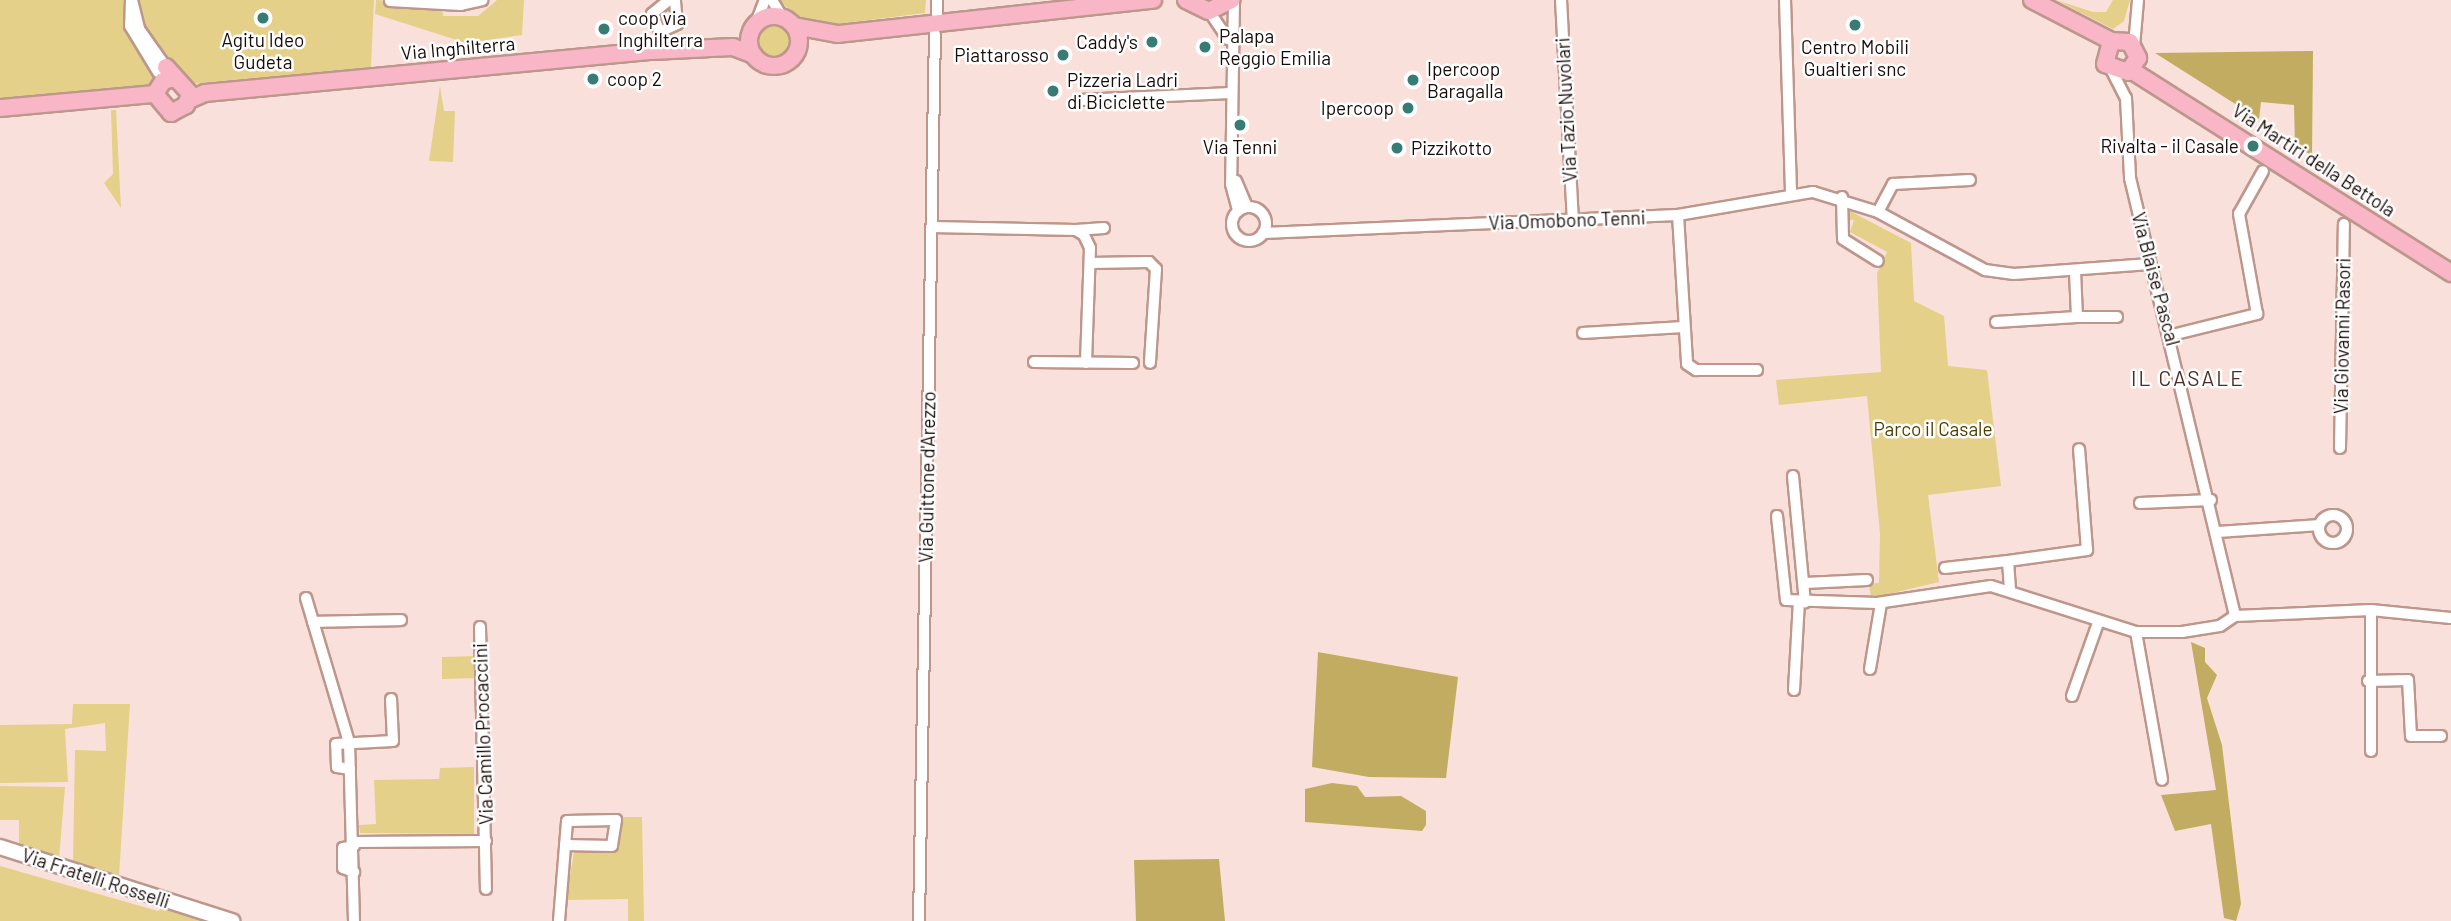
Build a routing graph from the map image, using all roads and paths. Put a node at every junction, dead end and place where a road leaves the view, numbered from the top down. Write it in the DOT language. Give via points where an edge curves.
graph roads {
  1 [pos="132,0"];
  2 [pos="482,0"];
  3 [pos="669,0"];
  4 [pos="675,0"];
  5 [pos="765,0"];
  6 [pos="772,0"];
  7 [pos="937,0"];
  8 [pos="1142,0"];
  9 [pos="1153,0"];
  10 [pos="1179,0"];
  11 [pos="1186,0"];
  12 [pos="1233,0"];
  13 [pos="1561,0"];
  14 [pos="1785,0"];
  15 [pos="2032,0"];
  16 [pos="2138,0"];
  17 [pos="390,1"];
  18 [pos="1209,11"];
  19 [pos="937,14"];
  20 [pos="2135,19"];
  21 [pos="788,22"];
  22 [pos="754,25"];
  23 [pos="838,34"];
  24 [pos="935,34"];
  25 [pos="2111,45"];
  26 [pos="715,46"];
  27 [pos="1230,46"];
  28 [pos="2134,46"];
  29 [pos="797,49"];
  30 [pos="754,55"];
  31 [pos="2127,69"];
  32 [pos="159,85"];
  33 [pos="1231,93"];
  34 [pos="189,94"];
  35 [pos="2126,98"];
  36 [pos="1080,100"];
  37 [pos="0,108"];
  38 [pos="2263,171"];
  39 [pos="1970,180"];
  40 [pos="1791,191"];
  41 [pos="1842,197"];
  42 [pos="1243,209"];
  43 [pos="1878,212"];
  44 [pos="1678,215"];
  45 [pos="1265,220"];
  46 [pos="1573,220"];
  47 [pos="2344,224"];
  48 [pos="932,227"];
  49 [pos="1104,228"];
  50 [pos="1076,230"];
  51 [pos="1290,230"];
  52 [pos="1263,233"];
  53 [pos="1878,261"];
  54 [pos="1090,262"];
  55 [pos="2150,264"];
  56 [pos="2075,271"];
  57 [pos="2451,273"];
  58 [pos="2077,317"];
  59 [pos="2118,317"];
  60 [pos="1996,322"];
  61 [pos="1683,327"];
  62 [pos="1583,333"];
  63 [pos="2172,335"];
  64 [pos="1034,362"];
  65 [pos="1086,363"];
  66 [pos="1133,363"];
  67 [pos="1150,363"];
  68 [pos="1757,370"];
  69 [pos="2340,448"];
  70 [pos="2079,449"];
  71 [pos="1793,476"];
  72 [pos="2211,500"];
  73 [pos="2140,503"];
  74 [pos="1777,516"];
  75 [pos="2319,524"];
  76 [pos="2219,533"];
  77 [pos="2008,561"];
  78 [pos="1945,568"];
  79 [pos="1867,580"];
  80 [pos="1805,583"];
  81 [pos="2010,588"];
  82 [pos="306,598"];
  83 [pos="1802,601"];
  84 [pos="1881,603"];
  85 [pos="2371,610"];
  86 [pos="2235,616"];
  87 [pos="2451,618"];
  88 [pos="401,620"];
  89 [pos="313,622"];
  90 [pos="2098,623"];
  91 [pos="480,627"];
  92 [pos="2136,632"];
  93 [pos="1870,669"];
  94 [pos="2368,681"];
  95 [pos="1794,690"];
  96 [pos="2072,696"];
  97 [pos="391,699"];
  98 [pos="2441,736"];
  99 [pos="349,742"];
  100 [pos="2371,751"];
  101 [pos="2162,780"];
  102 [pos="486,841"];
  103 [pos="354,844"];
  104 [pos="565,845"];
  105 [pos="0,847"];
  106 [pos="486,889"];
  107 [pos="232,921"];
  108 [pos="354,921"];
  109 [pos="559,921"];
  110 [pos="919,921"];
  1 -- 32 [label="street" via="130,26"];
  2 -- 17 [label="street" via="461,5"];
  3 -- 4 [label="street" via="652,14 660,32 677,24"];
  5 -- 22 [label="street"];
  6 -- 21 [label="street"];
  7 -- 19 [label="street"];
  8 -- 9 [label="main road, Via Inghilterra"];
  8 -- 23 [label="main road, Via Inghilterra"];
  10 -- 11 [label="main road"];
  11 -- 18 [label="main road"];
  12 -- 18 [label="main road"];
  12 -- 27 [label="street, Via Omobono Tenni"];
  13 -- 46 [label="street, Via Tazio Nuvolari"];
  14 -- 40 [label="street"];
  15 -- 25 [label="main road"];
  16 -- 20 [label="street"];
  18 -- 27 [label="street, Via Omobono Tenni"];
  20 -- 25 [label="street"];
  20 -- 28 [label="street"];
  21 -- 22 [label="main road, Via Inghilterra"];
  21 -- 23 [label="main road, Via Inghilterra"];
  21 -- 29 [label="main road"];
  22 -- 26 [label="main road, Via Inghilterra"];
  22 -- 30 [label="main road"];
  23 -- 29 [label="main road, Via Inghilterra"];
  24 -- 48 [label="street, Via Guittone d'Arezzo"];
  25 -- 28 [label="main road"];
  25 -- 31 [label="main road, Via Martiri della Bettola"];
  26 -- 30 [label="main road, Via Inghilterra"];
  26 -- 34 [label="main road, Via Inghilterra"];
  27 -- 33 [label="street, Via Omobono Tenni"];
  28 -- 31 [label="main road"];
  29 -- 30 [label="main road, Via Inghilterra" via="777,65"];
  31 -- 35 [label="street, Via Blaise Pascal"];
  31 -- 35 [label="street, Via Blaise Pascal"];
  31 -- 57 [label="main road, Via Martiri della Bettola" via="2155,82"];
  32 -- 34 [label="main road, Via Inghilterra"];
  32 -- 34 [label="main road, Via Inghilterra" via="172,113"];
  32 -- 37 [label="main road, Via Inghilterra"];
  33 -- 36 [label="street"];
  33 -- 42 [label="street, Via Omobono Tenni" via="1233,167"];
  35 -- 55 [label="street, Via Blaise Pascal" via="2130,178"];
  38 -- 63 [label="street" via="2239,214 2257,314"];
  39 -- 43 [label="street" via="1894,184"];
  40 -- 41 [label="street, Via Omobono Tenni"];
  40 -- 44 [label="street, Via Omobono Tenni"];
  41 -- 43 [label="street, Via Omobono Tenni"];
  41 -- 53 [label="street" via="1843,239"];
  42 -- 45 [label="street, Via Omobono Tenni"];
  42 -- 52 [label="street, Via Omobono Tenni" via="1232,226 1238,236 1248,241"];
  43 -- 56 [label="street, Via Omobono Tenni" via="1982,269"];
  44 -- 46 [label="street, Via Omobono Tenni"];
  44 -- 61 [label="street"];
  45 -- 51 [label="street, Via Omobono Tenni"];
  45 -- 52 [label="street"];
  46 -- 51 [label="street, Via Omobono Tenni"];
  47 -- 69 [label="street, Via Giovanni Rasori"];
  48 -- 50 [label="street"];
  48 -- 110 [label="street, Via Guittone d'Arezzo"];
  49 -- 50 [label="street"];
  50 -- 54 [label="street" via="1090,248"];
  51 -- 52 [label="street, Via Omobono Tenni"];
  54 -- 65 [label="street"];
  54 -- 67 [label="street" via="1149,262 1156,269"];
  55 -- 56 [label="street, Via Omobono Tenni"];
  55 -- 63 [label="street, Via Blaise Pascal"];
  56 -- 58 [label="street"];
  58 -- 59 [label="street"];
  58 -- 60 [label="street"];
  61 -- 62 [label="street"];
  61 -- 68 [label="street" via="1690,368"];
  63 -- 72 [label="street, Via Blaise Pascal"];
  64 -- 65 [label="street"];
  65 -- 66 [label="street"];
  70 -- 77 [label="street" via="2087,550"];
  71 -- 80 [label="street"];
  72 -- 73 [label="street"];
  72 -- 76 [label="street, Via Blaise Pascal"];
  74 -- 83 [label="street" via="1786,600"];
  75 -- 76 [label="street"];
  76 -- 86 [label="street, Via Blaise Pascal"];
  77 -- 78 [label="street"];
  77 -- 81 [label="street"];
  79 -- 80 [label="street"];
  80 -- 83 [label="street"];
  81 -- 84 [label="street" via="1948,588"];
  81 -- 90 [label="street"];
  82 -- 89 [label="street"];
  83 -- 84 [label="street"];
  83 -- 95 [label="street"];
  84 -- 93 [label="street"];
  85 -- 86 [label="street"];
  85 -- 87 [label="street"];
  85 -- 94 [label="street"];
  86 -- 92 [label="street" via="2220,626"];
  88 -- 89 [label="street"];
  89 -- 99 [label="street"];
  90 -- 92 [label="street"];
  90 -- 96 [label="street"];
  91 -- 102 [label="street, Via Camillo Procaccini"];
  92 -- 101 [label="street"];
  94 -- 98 [label="street" via="2408,680 2411,736"];
  94 -- 100 [label="street"];
  97 -- 99 [label="street" via="393,741"];
  99 -- 103 [label="street"];
  102 -- 103 [label="street, Via Camillo Procaccini"];
  102 -- 106 [label="street, Via Camillo Procaccini"];
  103 -- 108 [label="street"];
  104 -- 104 [label="street" via="567,821 616,820 612,846"];
  104 -- 109 [label="street"];
  105 -- 107 [label="street, Via Fratelli Rosselli"];
}
